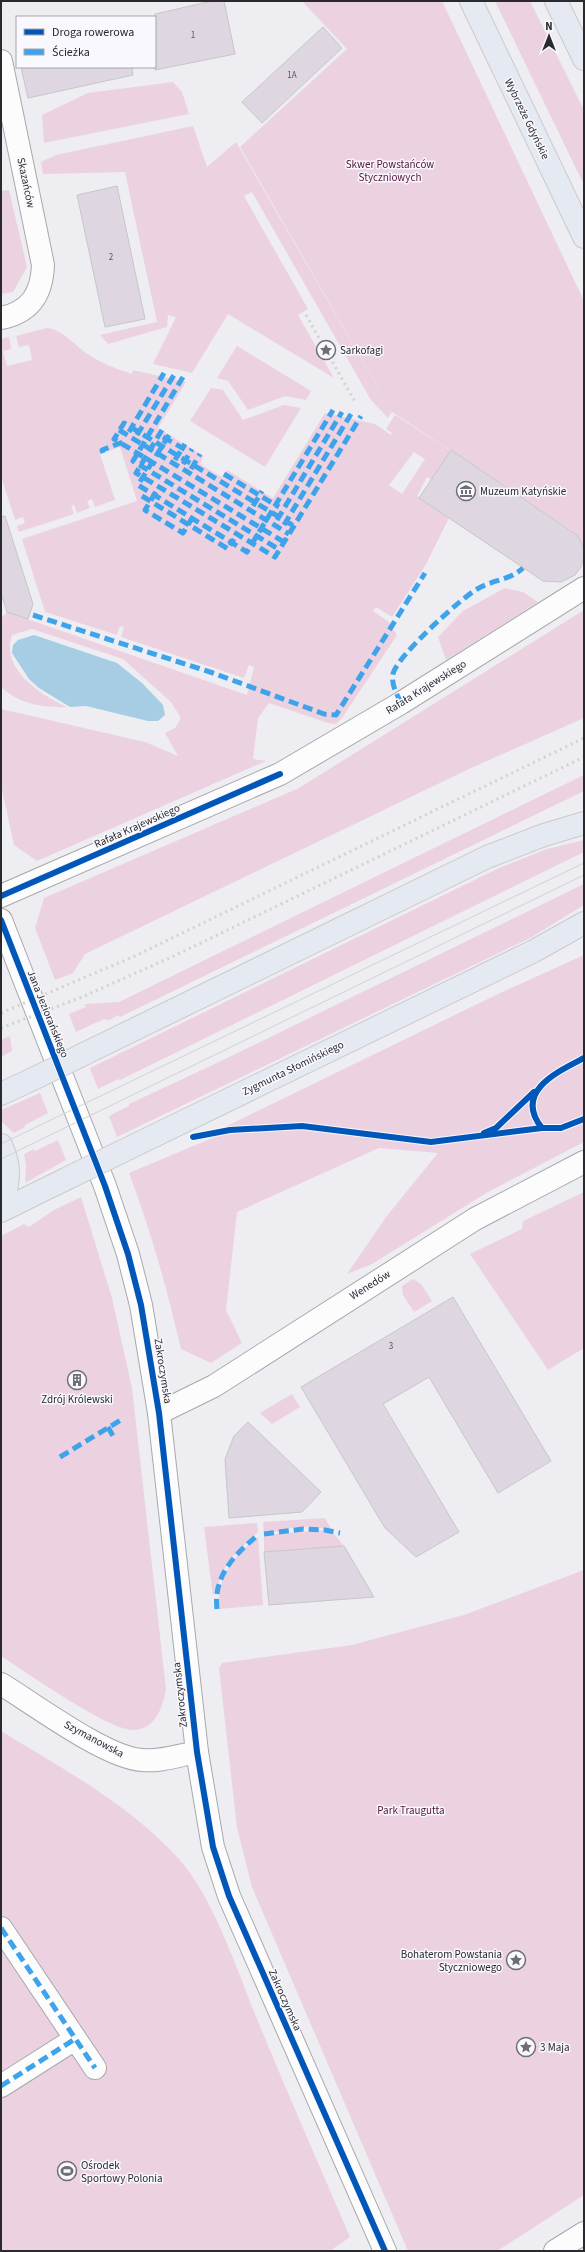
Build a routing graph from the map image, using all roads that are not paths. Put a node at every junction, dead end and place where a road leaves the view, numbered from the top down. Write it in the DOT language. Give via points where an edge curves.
graph roads {
  1 [pos="471,1"];
  2 [pos="556,1"];
  3 [pos="584,59"];
  4 [pos="1,61"];
  5 [pos="584,237"];
  6 [pos="1,318"];
  7 [pos="584,588"];
  8 [pos="584,824"];
  9 [pos="1,896"];
  10 [pos="1,920"];
  11 [pos="584,923"];
  12 [pos="1,1094"];
  13 [pos="78,1114"];
  14 [pos="1,1145"];
  15 [pos="584,1162"];
  16 [pos="1,1210"];
  17 [pos="160,1413"];
  18 [pos="1,1684"];
  19 [pos="197,1752"];
  20 [pos="1,1928"];
  21 [pos="75,2039"];
  22 [pos="95,2068"];
  23 [pos="1,2086"];
  24 [pos="580,2241"];
  25 [pos="385,2251"];
  26 [pos="555,2251"];
  1 -- 5 [label="main road, Wybrzeże Gdyńskie"];
  2 -- 3 [label="main road"];
  4 -- 6 [label="street, Skazańców" via="43,265 39,292 32,303"];
  7 -- 9 [label="street, Rafała Krajewskiego" via="395,707 280,774"];
  8 -- 12 [label="main road, bridge" via="544,835 488,857"];
  10 -- 13 [label="street, Jana Jeziorańskiego"];
  11 -- 16 [label="main road, Zygmunta Słomińskiego, bridge" via="534,952"];
  13 -- 17 [label="street, Zakroczymska" via="136,1281"];
  14 -- 16 [label="main road" via="7,1156 10,1175"];
  15 -- 17 [label="street, Wenedów" via="476,1219 214,1386"];
  17 -- 19 [label="street, Zakroczymska"];
  18 -- 19 [label="street, Szymanowska" via="82,1735 124,1756 142,1760"];
  19 -- 25 [label="street, Zakroczymska" via="213,1847 229,1896"];
  20 -- 21 [label="street"];
  21 -- 22 [label="street"];
  21 -- 23 [label="street"];
  24 -- 26 [label="street"];
}
